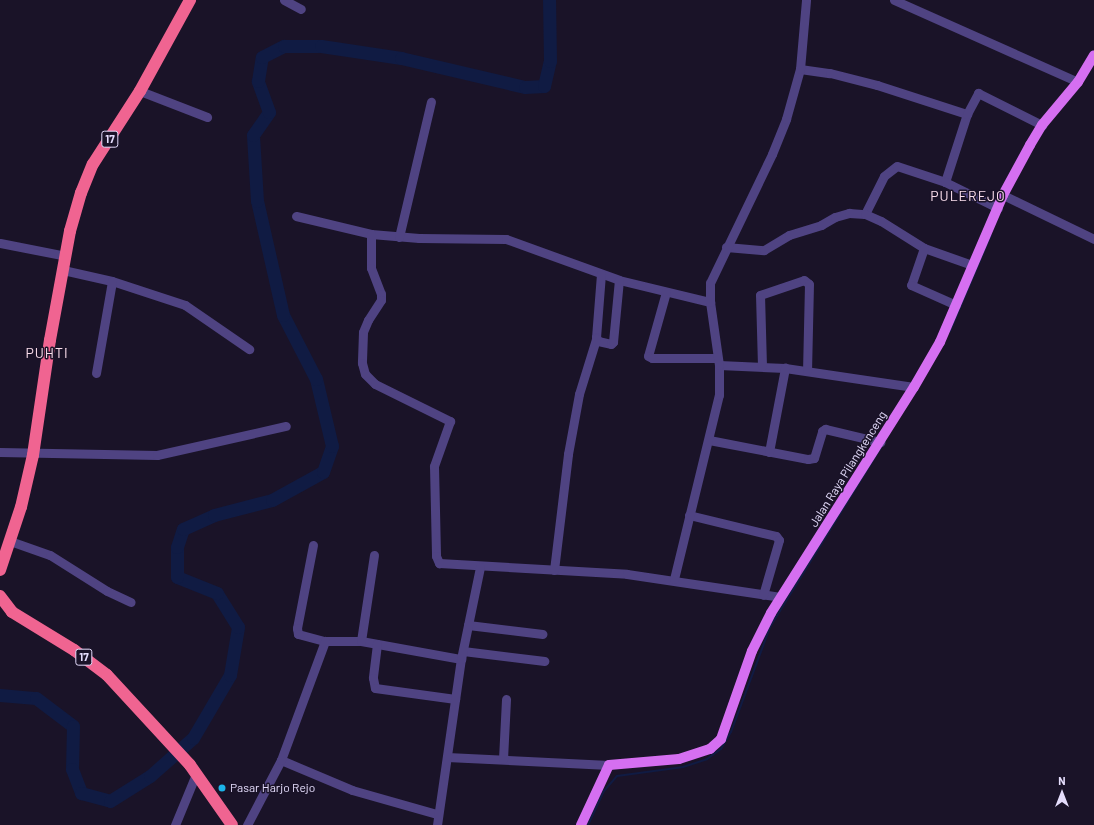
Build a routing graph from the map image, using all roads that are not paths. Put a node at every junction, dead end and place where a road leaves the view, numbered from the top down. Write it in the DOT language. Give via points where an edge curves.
graph roads {
  1 [pos="190,0"];
  2 [pos="284,0"];
  3 [pos="806,0"];
  4 [pos="894,0"];
  5 [pos="301,8"];
  6 [pos="1094,55"];
  7 [pos="800,69"];
  8 [pos="1078,82"];
  9 [pos="140,91"];
  10 [pos="431,102"];
  11 [pos="967,114"];
  12 [pos="207,117"];
  13 [pos="1042,125"];
  14 [pos="945,182"];
  15 [pos="1003,195"];
  16 [pos="998,208"];
  17 [pos="865,214"];
  18 [pos="296,216"];
  19 [pos="371,234"];
  20 [pos="399,237"];
  21 [pos="1094,239"];
  22 [pos="0,243"];
  23 [pos="726,247"];
  24 [pos="924,248"];
  25 [pos="66,256"];
  26 [pos="972,265"];
  27 [pos="63,270"];
  28 [pos="601,274"];
  29 [pos="619,280"];
  30 [pos="112,281"];
  31 [pos="666,292"];
  32 [pos="710,302"];
  33 [pos="956,305"];
  34 [pos="596,339"];
  35 [pos="249,349"];
  36 [pos="718,362"];
  37 [pos="762,366"];
  38 [pos="785,368"];
  39 [pos="807,371"];
  40 [pos="96,373"];
  41 [pos="914,386"];
  42 [pos="286,426"];
  43 [pos="710,440"];
  44 [pos="880,442"];
  45 [pos="0,452"];
  46 [pos="769,452"];
  47 [pos="33,455"];
  48 [pos="689,516"];
  49 [pos="10,541"];
  50 [pos="313,545"];
  51 [pos="374,555"];
  52 [pos="480,567"];
  53 [pos="0,570"];
  54 [pos="554,570"];
  55 [pos="674,579"];
  56 [pos="764,595"];
  57 [pos="0,596"];
  58 [pos="780,598"];
  59 [pos="131,602"];
  60 [pos="4,605"];
  61 [pos="468,625"];
  62 [pos="542,634"];
  63 [pos="325,641"];
  64 [pos="361,641"];
  65 [pos="377,644"];
  66 [pos="462,655"];
  67 [pos="544,661"];
  68 [pos="455,699"];
  69 [pos="506,699"];
  70 [pos="447,757"];
  71 [pos="503,759"];
  72 [pos="281,760"];
  73 [pos="608,765"];
  74 [pos="193,769"];
  75 [pos="437,814"];
  76 [pos="175,825"];
  77 [pos="232,825"];
  78 [pos="247,825"];
  79 [pos="437,825"];
  80 [pos="581,825"];
  1 -- 9 [label="highway, 17"];
  2 -- 5 [label="street"];
  3 -- 7 [label="street"];
  4 -- 8 [label="street"];
  6 -- 8 [label="main road, Jalan Raya Pilangkenceng"];
  7 -- 11 [label="street" via="830,73 877,85"];
  7 -- 23 [label="street" via="772,154"];
  8 -- 13 [label="main road, Jalan Raya Pilangkenceng"];
  9 -- 12 [label="street"];
  9 -- 25 [label="highway, 17" via="89,172 77,206"];
  10 -- 20 [label="street"];
  11 -- 13 [label="street" via="981,92"];
  11 -- 14 [label="street"];
  13 -- 15 [label="main road, Jalan Raya Pilangkenceng"];
  14 -- 16 [label="street"];
  14 -- 17 [label="street" via="897,166 884,176"];
  15 -- 16 [label="main road, Jalan Raya Pilangkenceng"];
  15 -- 21 [label="street"];
  16 -- 26 [label="main road, Jalan Raya Pilangkenceng"];
  17 -- 23 [label="street" via="849,213 835,217 821,225 789,235 764,250"];
  17 -- 24 [label="street"];
  18 -- 19 [label="street"];
  19 -- 20 [label="street"];
  19 -- 52 [label="street" via="371,268 381,300 363,332 362,363 366,374 375,384 450,421 434,466 437,561 443,564"];
  20 -- 28 [label="street" via="506,239"];
  22 -- 25 [label="street"];
  23 -- 32 [label="street" via="710,283"];
  24 -- 26 [label="street"];
  24 -- 33 [label="street" via="911,285"];
  25 -- 27 [label="highway, 17"];
  26 -- 33 [label="main road, Jalan Raya Pilangkenceng"];
  27 -- 30 [label="street"];
  27 -- 47 [label="highway, 17"];
  28 -- 29 [label="street"];
  28 -- 34 [label="street"];
  29 -- 31 [label="street"];
  29 -- 34 [label="street" via="613,342 611,344"];
  30 -- 35 [label="street" via="185,305"];
  30 -- 40 [label="street"];
  31 -- 32 [label="street"];
  31 -- 36 [label="street" via="648,356"];
  32 -- 36 [label="street"];
  33 -- 41 [label="main road, Jalan Raya Pilangkenceng"];
  34 -- 54 [label="street" via="579,394 568,454"];
  36 -- 37 [label="street"];
  36 -- 43 [label="street" via="719,396"];
  37 -- 38 [label="street"];
  37 -- 39 [label="street" via="760,295 804,280 809,284"];
  38 -- 39 [label="street"];
  38 -- 46 [label="street"];
  39 -- 41 [label="street"];
  41 -- 44 [label="main road, Jalan Raya Pilangkenceng"];
  42 -- 47 [label="street" via="157,455 94,452"];
  43 -- 46 [label="street"];
  43 -- 48 [label="street"];
  44 -- 46 [label="street" via="825,429 822,431 813,458"];
  44 -- 58 [label="main road, Jalan Raya Pilangkenceng"];
  45 -- 47 [label="street"];
  47 -- 49 [label="highway, 17"];
  48 -- 55 [label="street"];
  48 -- 56 [label="street" via="776,536 779,540"];
  49 -- 53 [label="highway, 17"];
  49 -- 59 [label="street" via="50,555 107,591"];
  50 -- 63 [label="street" via="297,632 302,636"];
  51 -- 64 [label="street"];
  52 -- 54 [label="street"];
  52 -- 61 [label="street"];
  54 -- 55 [label="street"];
  55 -- 56 [label="street"];
  56 -- 58 [label="street"];
  57 -- 60 [label="highway, 17"];
  58 -- 73 [label="main road, Jalan Raya Pilangkenceng" via="752,651 724,733 716,744 679,759"];
  60 -- 74 [label="highway, 17" via="96,665"];
  61 -- 62 [label="street"];
  61 -- 66 [label="street"];
  63 -- 64 [label="street"];
  63 -- 72 [label="street"];
  64 -- 65 [label="street"];
  65 -- 66 [label="street"];
  65 -- 68 [label="street" via="373,678 375,688"];
  66 -- 67 [label="street"];
  66 -- 68 [label="street"];
  68 -- 70 [label="street"];
  69 -- 71 [label="street"];
  70 -- 71 [label="street"];
  70 -- 75 [label="street"];
  71 -- 73 [label="street"];
  72 -- 75 [label="street" via="352,790"];
  72 -- 78 [label="street"];
  73 -- 80 [label="main road"];
  74 -- 76 [label="street"];
  74 -- 77 [label="highway, 17"];
  75 -- 79 [label="street"];
}
